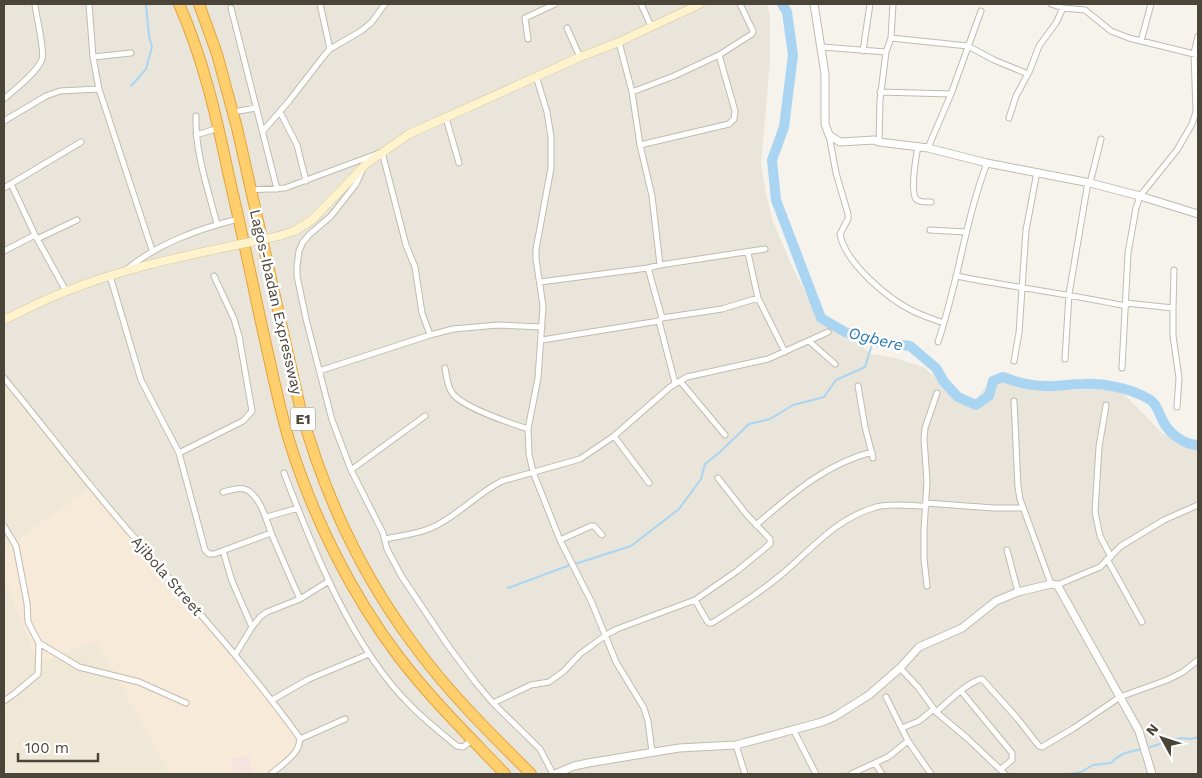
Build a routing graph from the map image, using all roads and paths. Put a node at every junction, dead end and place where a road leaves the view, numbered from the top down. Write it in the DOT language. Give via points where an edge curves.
graph roads {
  1 [pos="35,4"];
  2 [pos="90,4"];
  3 [pos="179,4"];
  4 [pos="199,4"];
  5 [pos="320,4"];
  6 [pos="385,4"];
  7 [pos="555,4"];
  8 [pos="641,4"];
  9 [pos="700,4"];
  10 [pos="740,4"];
  11 [pos="814,4"];
  12 [pos="870,4"];
  13 [pos="893,4"];
  14 [pos="1051,4"];
  15 [pos="1088,4"];
  16 [pos="1152,4"];
  17 [pos="231,8"];
  18 [pos="1063,8"];
  19 [pos="1085,10"];
  20 [pos="981,11"];
  21 [pos="650,26"];
  22 [pos="567,28"];
  23 [pos="1198,36"];
  24 [pos="891,38"];
  25 [pos="528,39"];
  26 [pos="1141,40"];
  27 [pos="619,42"];
  28 [pos="968,46"];
  29 [pos="822,47"];
  30 [pos="330,49"];
  31 [pos="863,51"];
  32 [pos="131,52"];
  33 [pos="886,52"];
  34 [pos="1196,54"];
  35 [pos="719,55"];
  36 [pos="92,57"];
  37 [pos="580,57"];
  38 [pos="1028,74"];
  39 [pos="536,76"];
  40 [pos="99,89"];
  41 [pos="632,92"];
  42 [pos="880,92"];
  43 [pos="951,94"];
  44 [pos="4,99"];
  45 [pos="256,108"];
  46 [pos="233,112"];
  47 [pos="280,112"];
  48 [pos="196,116"];
  49 [pos="446,118"];
  50 [pos="1009,118"];
  51 [pos="4,121"];
  52 [pos="218,128"];
  53 [pos="263,130"];
  54 [pos="196,134"];
  55 [pos="829,135"];
  56 [pos="1101,139"];
  57 [pos="81,142"];
  58 [pos="879,142"];
  59 [pos="640,145"];
  60 [pos="918,146"];
  61 [pos="928,148"];
  62 [pos="382,152"];
  63 [pos="459,163"];
  64 [pos="987,163"];
  65 [pos="366,164"];
  66 [pos="1037,172"];
  67 [pos="306,181"];
  68 [pos="1089,182"];
  69 [pos="11,184"];
  70 [pos="4,188"];
  71 [pos="251,190"];
  72 [pos="277,190"];
  73 [pos="1140,196"];
  74 [pos="931,202"];
  75 [pos="1198,214"];
  76 [pos="238,219"];
  77 [pos="77,220"];
  78 [pos="217,224"];
  79 [pos="930,230"];
  80 [pos="966,232"];
  81 [pos="36,237"];
  82 [pos="152,250"];
  83 [pos="765,250"];
  84 [pos="4,251"];
  85 [pos="748,252"];
  86 [pos="660,265"];
  87 [pos="648,268"];
  88 [pos="1174,270"];
  89 [pos="124,272"];
  90 [pos="110,276"];
  91 [pos="214,276"];
  92 [pos="956,276"];
  93 [pos="540,282"];
  94 [pos="1023,289"];
  95 [pos="66,291"];
  96 [pos="1069,294"];
  97 [pos="758,298"];
  98 [pos="1126,305"];
  99 [pos="1173,308"];
  100 [pos="4,320"];
  101 [pos="661,320"];
  102 [pos="944,323"];
  103 [pos="542,326"];
  104 [pos="828,332"];
  105 [pos="430,335"];
  106 [pos="542,340"];
  107 [pos="809,341"];
  108 [pos="938,342"];
  109 [pos="785,352"];
  110 [pos="1065,359"];
  111 [pos="1014,362"];
  112 [pos="835,364"];
  113 [pos="445,368"];
  114 [pos="1122,368"];
  115 [pos="319,371"];
  116 [pos="4,378"];
  117 [pos="677,382"];
  118 [pos="858,386"];
  119 [pos="937,394"];
  120 [pos="1014,401"];
  121 [pos="1106,405"];
  122 [pos="1177,407"];
  123 [pos="425,416"];
  124 [pos="528,430"];
  125 [pos="725,435"];
  126 [pos="614,436"];
  127 [pos="179,453"];
  128 [pos="352,470"];
  129 [pos="533,472"];
  130 [pos="284,473"];
  131 [pos="718,478"];
  132 [pos="649,483"];
  133 [pos="223,492"];
  134 [pos="926,505"];
  135 [pos="1198,505"];
  136 [pos="298,508"];
  137 [pos="1023,508"];
  138 [pos="266,517"];
  139 [pos="756,525"];
  140 [pos="4,526"];
  141 [pos="271,533"];
  142 [pos="602,535"];
  143 [pos="386,539"];
  144 [pos="560,540"];
  145 [pos="1007,550"];
  146 [pos="223,551"];
  147 [pos="1109,558"];
  148 [pos="329,581"];
  149 [pos="1054,585"];
  150 [pos="927,586"];
  151 [pos="1018,592"];
  152 [pos="300,598"];
  153 [pos="696,600"];
  154 [pos="1142,622"];
  155 [pos="252,627"];
  156 [pos="606,635"];
  157 [pos="39,643"];
  158 [pos="368,654"];
  159 [pos="236,655"];
  160 [pos="1198,660"];
  161 [pos="900,668"];
  162 [pos="961,691"];
  163 [pos="886,697"];
  164 [pos="1120,697"];
  165 [pos="272,700"];
  166 [pos="4,701"];
  167 [pos="186,703"];
  168 [pos="493,703"];
  169 [pos="935,710"];
  170 [pos="345,719"];
  171 [pos="902,728"];
  172 [pos="793,729"];
  173 [pos="300,739"];
  174 [pos="472,740"];
  175 [pos="908,741"];
  176 [pos="736,745"];
  177 [pos="652,752"];
  178 [pos="875,763"];
  179 [pos="564,772"];
  180 [pos="1003,772"];
  181 [pos="271,774"];
  182 [pos="506,774"];
  183 [pos="531,774"];
  184 [pos="554,774"];
  185 [pos="745,774"];
  186 [pos="816,774"];
  187 [pos="851,774"];
  188 [pos="882,774"];
  189 [pos="931,774"];
  190 [pos="1152,774"];
  1 -- 44 [label="street" via="42,59"];
  2 -- 36 [label="street"];
  3 -- 52 [label="highway, Lagos-Ibadan Expressway / E1" via="204,70"];
  4 -- 46 [label="highway, Lagos-Ibadan Expressway / E1"];
  5 -- 30 [label="street"];
  6 -- 30 [label="street" via="360,32"];
  7 -- 25 [label="street" via="527,16"];
  8 -- 21 [label="street"];
  9 -- 21 [label="main road"];
  10 -- 35 [label="street" via="752,33"];
  11 -- 29 [label="street"];
  12 -- 31 [label="street"];
  13 -- 24 [label="street"];
  14 -- 18 [label="street"];
  15 -- 19 [label="street"];
  16 -- 26 [label="street"];
  17 -- 45 [label="street"];
  18 -- 19 [label="street"];
  18 -- 38 [label="street" via="1039,46"];
  19 -- 26 [label="street" via="1111,31"];
  20 -- 28 [label="street"];
  21 -- 27 [label="main road"];
  22 -- 37 [label="street"];
  23 -- 34 [label="street"];
  24 -- 28 [label="street"];
  24 -- 33 [label="street"];
  26 -- 34 [label="street"];
  27 -- 37 [label="main road"];
  27 -- 41 [label="street"];
  28 -- 38 [label="street"];
  28 -- 43 [label="street"];
  29 -- 31 [label="street"];
  29 -- 55 [label="street" via="825,124"];
  30 -- 47 [label="street"];
  31 -- 33 [label="street"];
  32 -- 36 [label="street"];
  33 -- 42 [label="street"];
  34 -- 73 [label="street" via="1196,112 1192,124"];
  35 -- 41 [label="street"];
  35 -- 59 [label="street" via="735,111 734,119 729,124"];
  36 -- 40 [label="street"];
  37 -- 39 [label="main road"];
  38 -- 50 [label="street"];
  39 -- 49 [label="main road"];
  39 -- 93 [label="street" via="552,137 551,168 536,249"];
  40 -- 51 [label="street" via="60,91"];
  40 -- 82 [label="street"];
  41 -- 59 [label="street"];
  42 -- 43 [label="street"];
  42 -- 58 [label="street"];
  43 -- 61 [label="street"];
  45 -- 46 [label="street"];
  45 -- 53 [label="street"];
  46 -- 71 [label="highway, Lagos-Ibadan Expressway / E1"];
  47 -- 53 [label="street"];
  47 -- 67 [label="street" via="297,145"];
  48 -- 54 [label="street"];
  49 -- 62 [label="main road" via="414,131"];
  49 -- 63 [label="street"];
  52 -- 54 [label="street"];
  52 -- 76 [label="highway, Lagos-Ibadan Expressway / E1"];
  53 -- 72 [label="street"];
  54 -- 78 [label="street"];
  55 -- 58 [label="street" via="840,142"];
  55 -- 102 [label="street" via="848,214 840,234 848,254 882,290 914,312"];
  56 -- 68 [label="street"];
  57 -- 69 [label="street"];
  58 -- 60 [label="street"];
  59 -- 86 [label="street" via="652,196"];
  60 -- 61 [label="street"];
  60 -- 74 [label="street" via="915,195 922,202"];
  61 -- 64 [label="street"];
  62 -- 65 [label="main road"];
  62 -- 67 [label="street"];
  62 -- 105 [label="street" via="406,245 415,267 422,313"];
  64 -- 66 [label="street"];
  64 -- 80 [label="street"];
  65 -- 89 [label="main road, bridge" via="312,220 294,231"];
  65 -- 115 [label="street" via="349,194 310,234 299,251 297,276"];
  66 -- 68 [label="street"];
  66 -- 94 [label="street" via="1024,245"];
  67 -- 72 [label="street"];
  68 -- 73 [label="street"];
  68 -- 96 [label="street"];
  69 -- 70 [label="street"];
  69 -- 81 [label="street"];
  71 -- 72 [label="street"];
  71 -- 183 [label="highway, Lagos-Ibadan Expressway / E1" via="304,422 341,522 380,596 414,646 470,711"];
  73 -- 75 [label="street"];
  73 -- 98 [label="street" via="1128,253"];
  76 -- 78 [label="street"];
  76 -- 174 [label="highway, Lagos-Ibadan Expressway / E1" via="289,439 315,509 345,572 378,628 428,693"];
  77 -- 81 [label="street"];
  78 -- 82 [label="street"];
  79 -- 80 [label="street"];
  80 -- 92 [label="street"];
  81 -- 84 [label="street"];
  81 -- 95 [label="street"];
  82 -- 89 [label="street"];
  83 -- 85 [label="street"];
  85 -- 86 [label="street"];
  85 -- 97 [label="street"];
  86 -- 87 [label="street"];
  87 -- 93 [label="street"];
  87 -- 101 [label="street"];
  88 -- 99 [label="street"];
  89 -- 90 [label="main road"];
  90 -- 95 [label="main road"];
  90 -- 127 [label="street" via="141,380"];
  91 -- 127 [label="street" via="239,336 252,411 243,421"];
  92 -- 94 [label="street"];
  92 -- 102 [label="street"];
  93 -- 103 [label="street"];
  94 -- 96 [label="street"];
  94 -- 111 [label="street"];
  95 -- 100 [label="main road"];
  96 -- 98 [label="street"];
  96 -- 110 [label="street"];
  97 -- 101 [label="street"];
  97 -- 109 [label="street"];
  98 -- 99 [label="street"];
  98 -- 114 [label="street"];
  99 -- 122 [label="street" via="1173,336 1180,378"];
  101 -- 106 [label="street"];
  101 -- 117 [label="street"];
  102 -- 108 [label="street"];
  103 -- 105 [label="street" via="468,326"];
  103 -- 106 [label="street"];
  104 -- 107 [label="street"];
  105 -- 115 [label="street"];
  106 -- 124 [label="street"];
  107 -- 109 [label="street"];
  107 -- 112 [label="street"];
  109 -- 117 [label="street" via="758,362 697,373"];
  113 -- 124 [label="street" via="454,396 490,416"];
  115 -- 128 [label="street" via="332,420"];
  116 -- 159 [label="street, Ajibola Street" via="133,536"];
  117 -- 125 [label="street"];
  117 -- 126 [label="street"];
  118 -- 139 [label="street" via="872,455 837,465 804,484"];
  119 -- 134 [label="street" via="925,428"];
  120 -- 137 [label="street" via="1018,487"];
  121 -- 147 [label="street" via="1099,447 1095,512"];
  123 -- 128 [label="street"];
  124 -- 129 [label="street"];
  126 -- 129 [label="street" via="580,459"];
  126 -- 132 [label="street"];
  127 -- 146 [label="street" via="205,550 209,554"];
  128 -- 143 [label="street"];
  129 -- 143 [label="street" via="491,487 440,524"];
  129 -- 144 [label="street"];
  130 -- 136 [label="street"];
  131 -- 139 [label="street"];
  133 -- 138 [label="street" via="239,488 250,492"];
  134 -- 137 [label="street"];
  134 -- 150 [label="street" via="924,559"];
  134 -- 153 [label="street" via="876,507 842,522 758,593 712,623 707,621"];
  135 -- 147 [label="street" via="1164,520 1121,546"];
  136 -- 138 [label="street"];
  136 -- 148 [label="street"];
  137 -- 149 [label="street"];
  138 -- 141 [label="street"];
  139 -- 153 [label="street" via="770,539 770,544"];
  140 -- 157 [label="street" via="16,546 28,622"];
  141 -- 146 [label="street"];
  141 -- 152 [label="street"];
  142 -- 144 [label="street" via="591,526"];
  143 -- 168 [label="street" via="387,549 402,577 449,647"];
  144 -- 156 [label="street"];
  145 -- 151 [label="street"];
  146 -- 155 [label="street"];
  147 -- 149 [label="street" via="1100,567"];
  147 -- 154 [label="street"];
  148 -- 152 [label="street"];
  148 -- 158 [label="street"];
  149 -- 151 [label="street"];
  149 -- 164 [label="street" via="1087,635"];
  151 -- 161 [label="street" via="996,601 962,628 919,647"];
  152 -- 155 [label="street" via="267,612"];
  153 -- 156 [label="street"];
  155 -- 159 [label="street"];
  156 -- 168 [label="street" via="548,682 531,685"];
  156 -- 177 [label="street" via="616,662 644,708"];
  157 -- 166 [label="street" via="38,674"];
  157 -- 167 [label="street" via="79,667 139,682"];
  158 -- 165 [label="street" via="309,679"];
  158 -- 174 [label="street" via="411,706 457,746 463,747"];
  159 -- 165 [label="street, Ajibola Street"];
  160 -- 164 [label="street" via="1167,680"];
  161 -- 169 [label="street"];
  161 -- 172 [label="street" via="869,694 834,716"];
  162 -- 164 [label="street" via="978,680 985,681 1042,747"];
  162 -- 169 [label="street"];
  162 -- 180 [label="street" via="1012,753 1012,760"];
  163 -- 171 [label="street"];
  164 -- 190 [label="street" via="1139,731"];
  165 -- 173 [label="street, Ajibola Street"];
  168 -- 184 [label="street" via="540,748"];
  169 -- 171 [label="street"];
  169 -- 180 [label="street"];
  170 -- 173 [label="street"];
  171 -- 175 [label="street"];
  172 -- 176 [label="street"];
  172 -- 186 [label="street"];
  173 -- 181 [label="street" via="297,750"];
  174 -- 182 [label="highway, Lagos-Ibadan Expressway / E1"];
  175 -- 178 [label="street"];
  175 -- 189 [label="street"];
  176 -- 177 [label="street"];
  176 -- 185 [label="street"];
  177 -- 179 [label="street" via="588,763"];
  178 -- 187 [label="street"];
  178 -- 188 [label="street"];
  179 -- 184 [label="street"];
}
